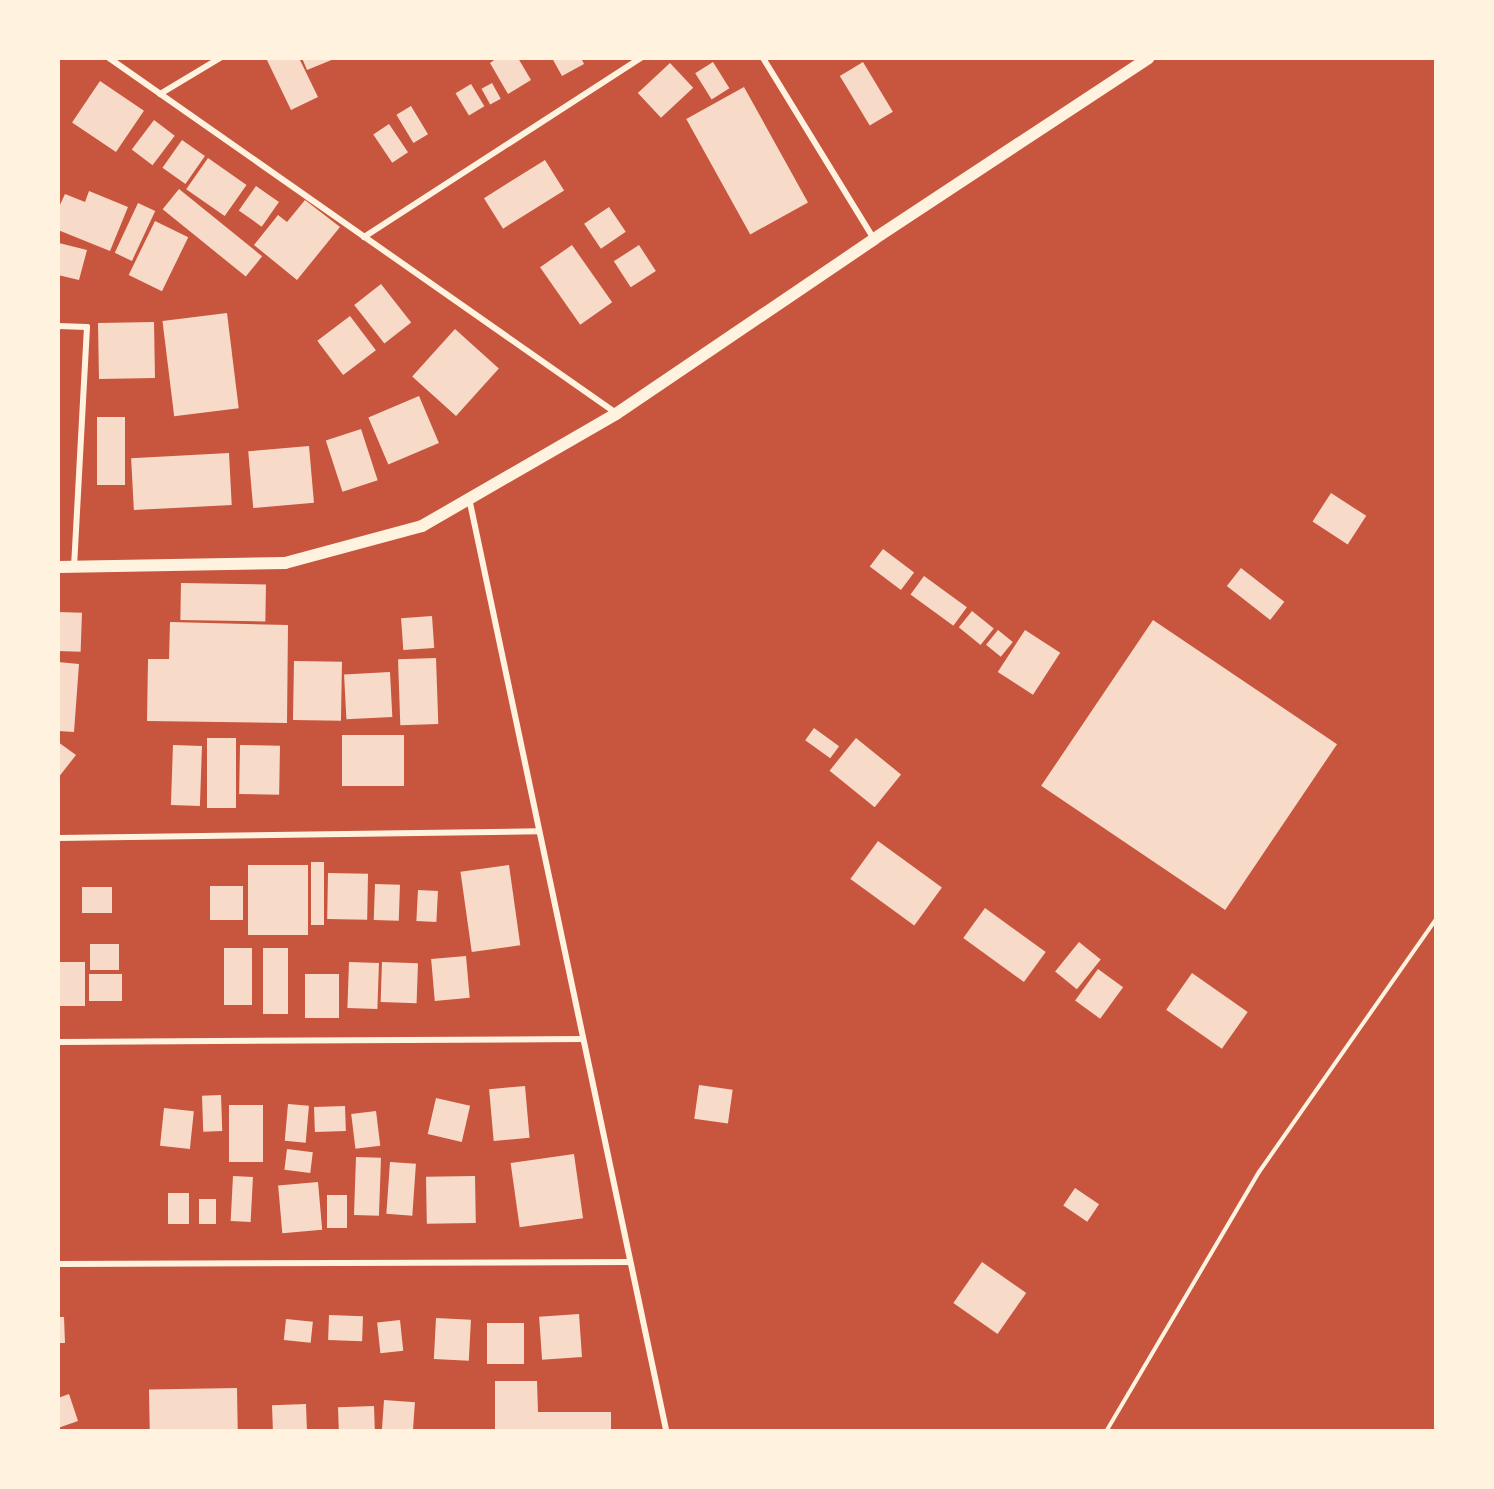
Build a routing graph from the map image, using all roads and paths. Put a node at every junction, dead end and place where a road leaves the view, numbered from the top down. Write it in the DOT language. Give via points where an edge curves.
graph roads {
  1 [pos="109,58"];
  2 [pos="220,58"];
  3 [pos="642,58"];
  4 [pos="763,58"];
  5 [pos="1149,58"];
  6 [pos="160,94"];
  7 [pos="364,237"];
  8 [pos="874,239"];
  9 [pos="58,326"];
  10 [pos="616,414"];
  11 [pos="469,498"];
  12 [pos="58,567"];
  13 [pos="74,567"];
  14 [pos="539,831"];
  15 [pos="58,838"];
  16 [pos="1436,920"];
  17 [pos="583,1039"];
  18 [pos="58,1042"];
  19 [pos="630,1262"];
  20 [pos="58,1264"];
  21 [pos="666,1431"];
  22 [pos="1107,1431"];
  1 -- 6 [label="street"];
  2 -- 6 [label="street"];
  3 -- 7 [label="street"];
  4 -- 8 [label="street"];
  5 -- 8 [label="main road"];
  6 -- 7 [label="street"];
  7 -- 10 [label="street"];
  8 -- 10 [label="main road"];
  9 -- 13 [label="street" via="87,327"];
  10 -- 11 [label="main road"];
  11 -- 13 [label="main road" via="422,526 285,563"];
  11 -- 14 [label="street"];
  12 -- 13 [label="main road"];
  14 -- 15 [label="street"];
  14 -- 17 [label="street"];
  16 -- 22 [label="path" via="1259,1172"];
  17 -- 18 [label="street"];
  17 -- 19 [label="street"];
  19 -- 20 [label="street"];
  19 -- 21 [label="street"];
}
